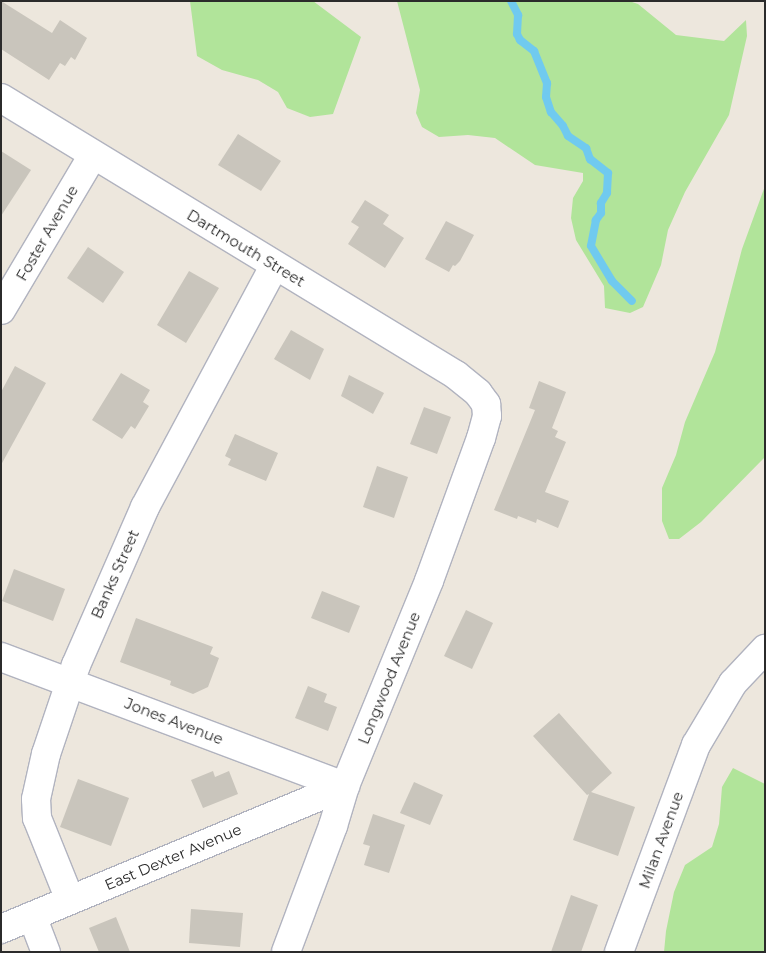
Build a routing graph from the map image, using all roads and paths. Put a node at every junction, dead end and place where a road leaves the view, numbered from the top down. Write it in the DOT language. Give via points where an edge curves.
graph roads {
  1 [pos="1,98"];
  2 [pos="93,155"];
  3 [pos="274,266"];
  4 [pos="1,310"];
  5 [pos="486,404"];
  6 [pos="765,649"];
  7 [pos="1,657"];
  8 [pos="70,683"];
  9 [pos="345,786"];
  10 [pos="70,900"];
  11 [pos="32,916"];
  12 [pos="1,929"];
  13 [pos="46,952"];
  14 [pos="286,952"];
  15 [pos="619,952"];
  1 -- 2 [label="street, Dartmouth Street"];
  2 -- 3 [label="street, Dartmouth Street"];
  2 -- 4 [label="street, Foster Avenue"];
  3 -- 5 [label="street, Dartmouth Street" via="456,375"];
  3 -- 8 [label="street, Banks Street" via="145,507"];
  5 -- 9 [label="street, Longwood Avenue" via="487,416 481,438"];
  6 -- 15 [label="street, Milan Avenue" via="733,682 705,729 686,770"];
  7 -- 8 [label="street, Jones Avenue"];
  8 -- 9 [label="street, Jones Avenue"];
  8 -- 10 [label="street, Banks Street" via="44,761 36,799 44,840"];
  9 -- 10 [label="street, East Dexter Avenue"];
  9 -- 14 [label="street, Longwood Avenue"];
  10 -- 11 [label="street, East Dexter Avenue"];
  11 -- 12 [label="street, East Dexter Avenue"];
  11 -- 13 [label="street"];
}
